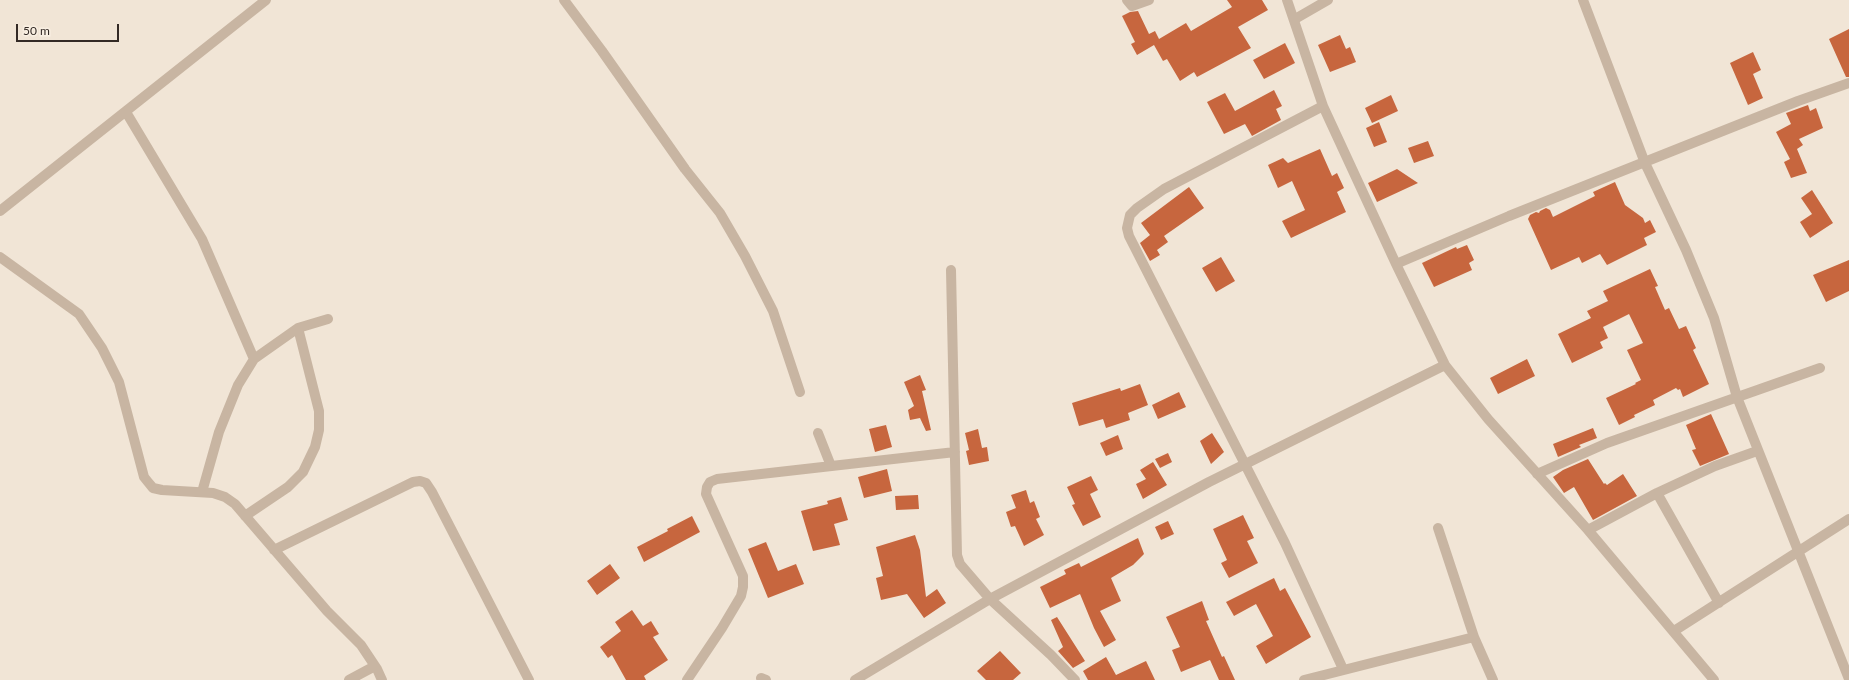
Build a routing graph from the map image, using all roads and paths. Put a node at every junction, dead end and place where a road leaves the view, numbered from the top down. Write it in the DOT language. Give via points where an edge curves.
graph roads {
  1 [pos="266,0"];
  2 [pos="564,0"];
  3 [pos="1127,0"];
  4 [pos="1149,0"];
  5 [pos="1287,0"];
  6 [pos="1328,0"];
  7 [pos="1583,0"];
  8 [pos="1295,19"];
  9 [pos="1849,83"];
  10 [pos="1323,106"];
  11 [pos="126,112"];
  12 [pos="1645,163"];
  13 [pos="0,211"];
  14 [pos="0,257"];
  15 [pos="1396,264"];
  16 [pos="951,270"];
  17 [pos="328,319"];
  18 [pos="298,328"];
  19 [pos="254,359"];
  20 [pos="1445,365"];
  21 [pos="1820,368"];
  22 [pos="800,392"];
  23 [pos="1737,397"];
  24 [pos="818,433"];
  25 [pos="1757,451"];
  26 [pos="955,452"];
  27 [pos="1245,464"];
  28 [pos="832,466"];
  29 [pos="1537,474"];
  30 [pos="202,492"];
  31 [pos="1657,493"];
  32 [pos="245,516"];
  33 [pos="1849,519"];
  34 [pos="1438,528"];
  35 [pos="1588,530"];
  36 [pos="274,550"];
  37 [pos="1799,552"];
  38 [pos="990,599"];
  39 [pos="1719,604"];
  40 [pos="1674,632"];
  41 [pos="1474,637"];
  42 [pos="375,666"];
  43 [pos="1343,669"];
  44 [pos="1849,679"];
  45 [pos="349,680"];
  46 [pos="382,680"];
  47 [pos="529,680"];
  48 [pos="686,680"];
  49 [pos="855,680"];
  50 [pos="1076,680"];
  51 [pos="1304,680"];
  52 [pos="1493,680"];
  53 [pos="1714,680"];
  1 -- 11 [label="street"];
  2 -- 22 [label="street" via="685,169 720,213 773,311"];
  3 -- 4 [label="street" via="1132,6"];
  5 -- 8 [label="street"];
  6 -- 8 [label="street"];
  7 -- 12 [label="street"];
  8 -- 10 [label="street"];
  9 -- 12 [label="street"];
  10 -- 15 [label="street"];
  10 -- 27 [label="street" via="1164,189 1137,208 1127,222 1129,236"];
  11 -- 13 [label="street"];
  11 -- 19 [label="street" via="202,239"];
  12 -- 15 [label="street" via="1509,216"];
  12 -- 23 [label="street" via="1686,250 1714,318"];
  14 -- 30 [label="street" via="79,314 102,348 119,382 144,477 148,482 154,488 162,490"];
  15 -- 20 [label="street"];
  16 -- 26 [label="street"];
  17 -- 18 [label="street"];
  18 -- 19 [label="street"];
  18 -- 32 [label="street" via="319,411 319,430 315,447 303,472 288,487"];
  19 -- 30 [label="street" via="238,385 219,432"];
  20 -- 27 [label="street"];
  20 -- 29 [label="street"];
  21 -- 23 [label="street"];
  23 -- 25 [label="street"];
  23 -- 29 [label="street" via="1607,444"];
  24 -- 28 [label="street"];
  25 -- 31 [label="street" via="1715,466"];
  25 -- 37 [label="street"];
  26 -- 28 [label="street"];
  26 -- 38 [label="street" via="957,556 960,564"];
  27 -- 38 [label="street"];
  27 -- 43 [label="street" via="1285,543"];
  28 -- 48 [label="street" via="717,479 710,482 706,494 743,576 743,587 741,596 722,628"];
  29 -- 35 [label="street"];
  30 -- 32 [label="street" via="225,496"];
  31 -- 35 [label="street"];
  31 -- 39 [label="street"];
  32 -- 36 [label="street"];
  33 -- 37 [label="street"];
  34 -- 41 [label="street"];
  35 -- 40 [label="street"];
  36 -- 42 [label="street" via="327,611 361,645"];
  36 -- 47 [label="street" via="413,482 420,481 426,484 436,498"];
  37 -- 39 [label="street"];
  37 -- 44 [label="street"];
  38 -- 49 [label="street"];
  38 -- 50 [label="street"];
  39 -- 40 [label="street"];
  40 -- 53 [label="street"];
  41 -- 43 [label="street"];
  41 -- 52 [label="street"];
  42 -- 45 [label="street"];
  42 -- 46 [label="street"];
  43 -- 51 [label="street"];
}
